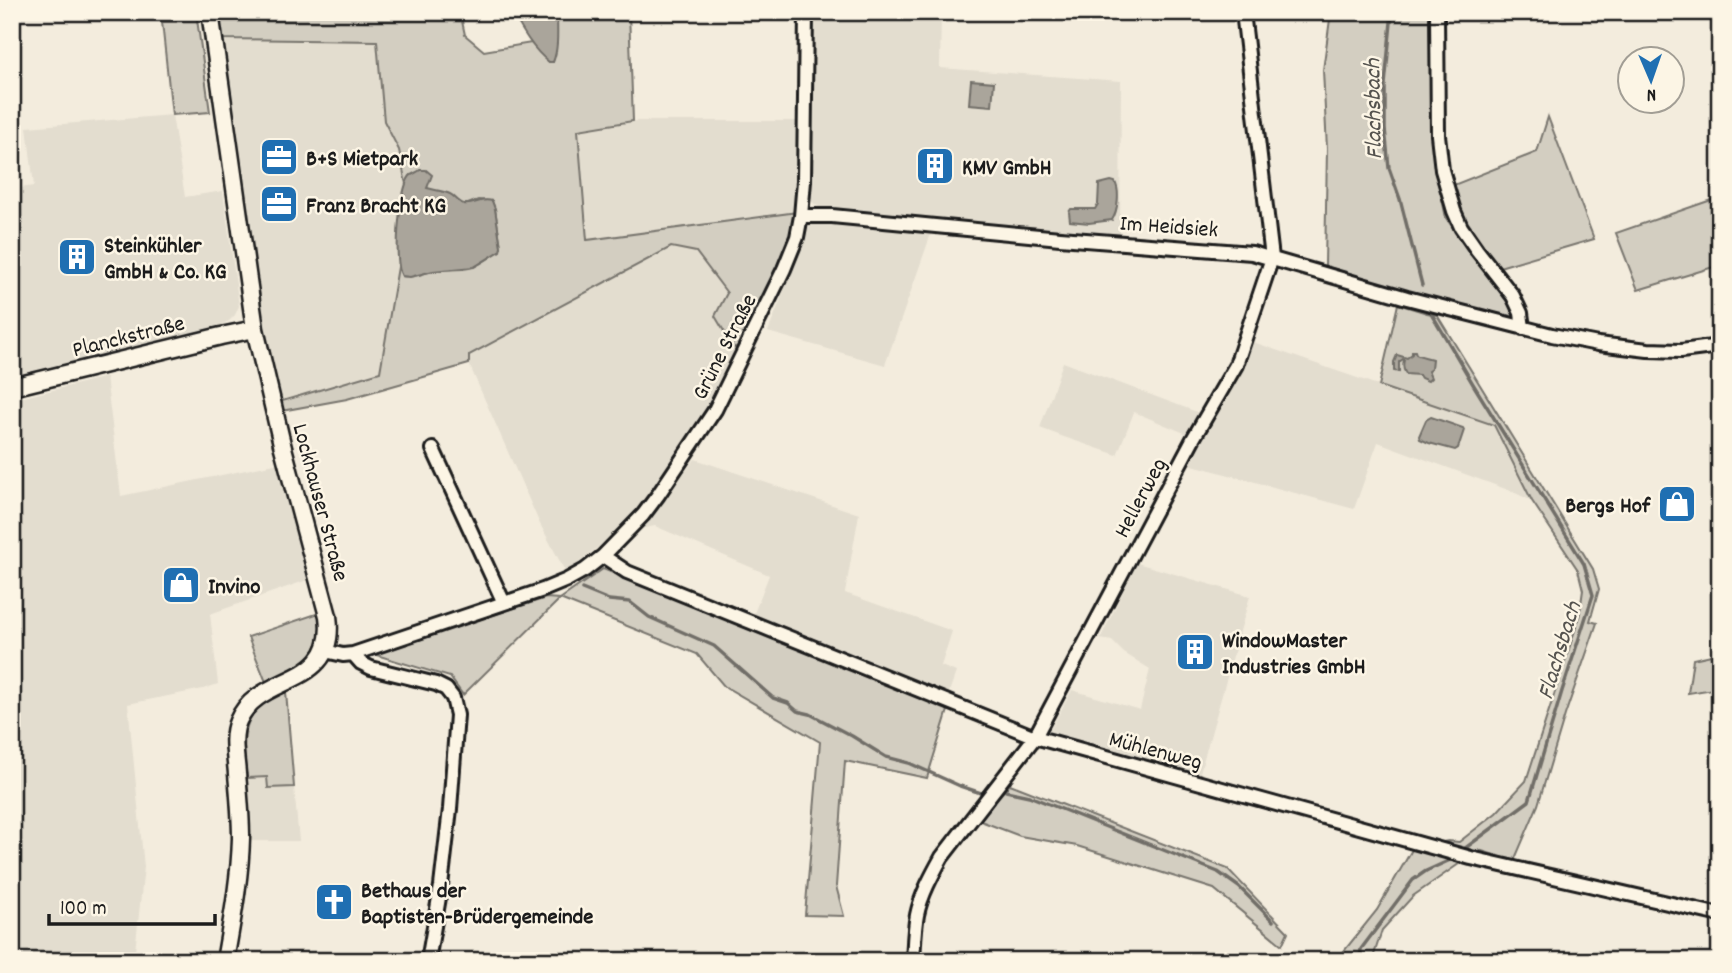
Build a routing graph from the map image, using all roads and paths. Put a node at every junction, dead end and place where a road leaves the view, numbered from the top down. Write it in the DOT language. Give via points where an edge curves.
graph roads {
  1 [pos="210,12"];
  2 [pos="806,12"];
  3 [pos="1243,12"];
  4 [pos="1437,12"];
  5 [pos="801,216"];
  6 [pos="1272,258"];
  7 [pos="1523,328"];
  8 [pos="255,330"];
  9 [pos="1720,346"];
  10 [pos="12,387"];
  11 [pos="433,449"];
  12 [pos="603,556"];
  13 [pos="504,603"];
  14 [pos="325,650"];
  15 [pos="353,654"];
  16 [pos="1035,737"];
  17 [pos="1720,915"];
  18 [pos="225,961"];
  19 [pos="428,961"];
  20 [pos="913,961"];
  1 -- 8 [label="street, Lockhauser Straße"];
  2 -- 5 [label="street, Grüne Straße"];
  3 -- 6 [label="street, Hellerweg"];
  4 -- 7 [label="street" via="1438,135 1447,190 1461,227 1513,296"];
  5 -- 6 [label="street, Im Heidsiek"];
  5 -- 12 [label="street, Grüne Straße" via="784,269 715,410 643,515"];
  6 -- 7 [label="street, Im Heidsiek"];
  6 -- 16 [label="street, Hellerweg" via="1236,365"];
  7 -- 9 [label="street, Im Heidsiek" via="1648,350"];
  8 -- 10 [label="street, Planckstraße"];
  8 -- 14 [label="street, Lockhauser Straße" via="328,616 330,634"];
  11 -- 13 [label="street"];
  12 -- 13 [label="street, Grüne Straße" via="567,580"];
  12 -- 16 [label="street, Mühlenweg" via="627,572"];
  13 -- 15 [label="street, Grüne Straße"];
  14 -- 15 [label="street, Grüne Straße"];
  14 -- 18 [label="street" via="300,675 256,697 235,728 241,838"];
  15 -- 19 [label="street, Grüne Straße" via="371,668 436,684 453,698 457,715 450,809"];
  16 -- 17 [label="street, Mühlenweg" via="1471,858"];
  16 -- 20 [label="street, Hellerweg" via="932,874 917,915"];
}
